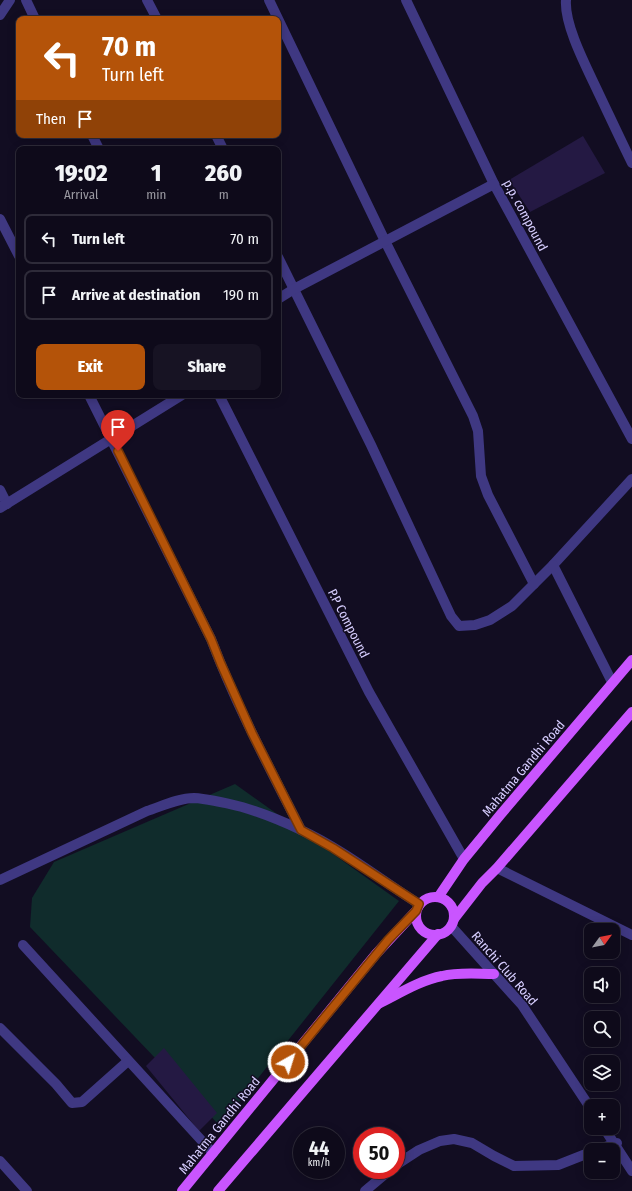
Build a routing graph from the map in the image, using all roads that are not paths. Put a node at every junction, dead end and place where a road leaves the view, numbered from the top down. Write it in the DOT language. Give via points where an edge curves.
graph roads {
  1 [pos="10,0"];
  2 [pos="26,0"];
  3 [pos="147,0"];
  4 [pos="269,0"];
  5 [pos="406,0"];
  6 [pos="566,0"];
  7 [pos="0,16"];
  8 [pos="34,16"];
  9 [pos="155,16"];
  10 [pos="277,16"];
  11 [pos="281,25"];
  12 [pos="632,164"];
  13 [pos="494,184"];
  14 [pos="0,219"];
  15 [pos="385,241"];
  16 [pos="16,250"];
  17 [pos="281,263"];
  18 [pos="294,289"];
  19 [pos="281,297"];
  20 [pos="91,398"];
  21 [pos="177,398"];
  22 [pos="221,398"];
  23 [pos="632,438"];
  24 [pos="112,439"];
  25 [pos="632,479"];
  26 [pos="0,490"];
  27 [pos="3,506"];
  28 [pos="553,564"];
  29 [pos="534,584"];
  30 [pos="632,660"];
  31 [pos="612,682"];
  32 [pos="632,712"];
  33 [pos="301,830"];
  34 [pos="464,859"];
  35 [pos="497,868"];
  36 [pos="0,880"];
  37 [pos="439,896"];
  38 [pos="417,908"];
  39 [pos="452,923"];
  40 [pos="631,932"];
  41 [pos="438,934"];
  42 [pos="23,945"];
  43 [pos="494,974"];
  44 [pos="376,1005"];
  45 [pos="0,1028"];
  46 [pos="128,1061"];
  47 [pos="584,1099"];
  48 [pos="609,1135"];
  49 [pos="615,1143"];
  50 [pos="620,1151"];
  51 [pos="213,1153"];
  52 [pos="584,1155"];
  53 [pos="405,1159"];
  54 [pos="0,1161"];
  55 [pos="632,1171"];
  56 [pos="379,1179"];
  57 [pos="27,1191"];
  58 [pos="182,1191"];
  59 [pos="218,1191"];
  60 [pos="365,1191"];
  1 -- 7 [label="street"];
  2 -- 8 [label="street"];
  3 -- 9 [label="street"];
  4 -- 10 [label="street"];
  5 -- 13 [label="street, p.p. compound"];
  6 -- 12 [label="street" via="567,18 587,69"];
  11 -- 15 [label="street"];
  13 -- 15 [label="street"];
  13 -- 23 [label="street, p.p. compound"];
  14 -- 16 [label="street"];
  15 -- 18 [label="street"];
  15 -- 29 [label="street" via="473,416 478,431 481,476 500,520"];
  17 -- 18 [label="street"];
  18 -- 19 [label="street"];
  18 -- 29 [label="street" via="451,616 459,626 475,625 490,620 512,606"];
  20 -- 24 [label="street"];
  21 -- 24 [label="street"];
  22 -- 34 [label="street, P.P Compound" via="369,692"];
  24 -- 27 [label="street"];
  24 -- 33 [label="street" via="211,639 252,733"];
  25 -- 28 [label="street"];
  26 -- 27 [label="street"];
  28 -- 29 [label="street"];
  28 -- 31 [label="street"];
  30 -- 31 [label="main road, Mahatma Gandhi Road"];
  31 -- 34 [label="main road, Mahatma Gandhi Road"];
  32 -- 35 [label="main road"];
  33 -- 36 [label="street" via="259,812 192,798 147,811"];
  33 -- 38 [label="street" via="333,848"];
  34 -- 37 [label="main road, Mahatma Gandhi Road"];
  35 -- 39 [label="main road" via="482,883"];
  35 -- 40 [label="street"];
  37 -- 38 [label="main road" via="424,899"];
  37 -- 39 [label="main road" via="446,899 454,912"];
  38 -- 41 [label="main road" via="416,919 424,932"];
  38 -- 51 [label="main road, Mahatma Gandhi Road" via="376,954"];
  39 -- 41 [label="main road" via="446,932"];
  39 -- 43 [label="street, Ranchi Club Road"];
  41 -- 44 [label="main road"];
  42 -- 46 [label="street"];
  43 -- 44 [label="main road" via="454,974 428,979"];
  43 -- 47 [label="street, Ranchi Club Road" via="522,1005"];
  44 -- 59 [label="main road"];
  45 -- 46 [label="street" via="72,1103 82,1102"];
  46 -- 51 [label="street"];
  48 -- 49 [label="street"];
  50 -- 55 [label="street"];
  51 -- 58 [label="main road, Mahatma Gandhi Road"];
  52 -- 53 [label="street" via="558,1165 514,1166 472,1143 454,1139 440,1141"];
  54 -- 57 [label="street"];
  56 -- 60 [label="street"];
}
